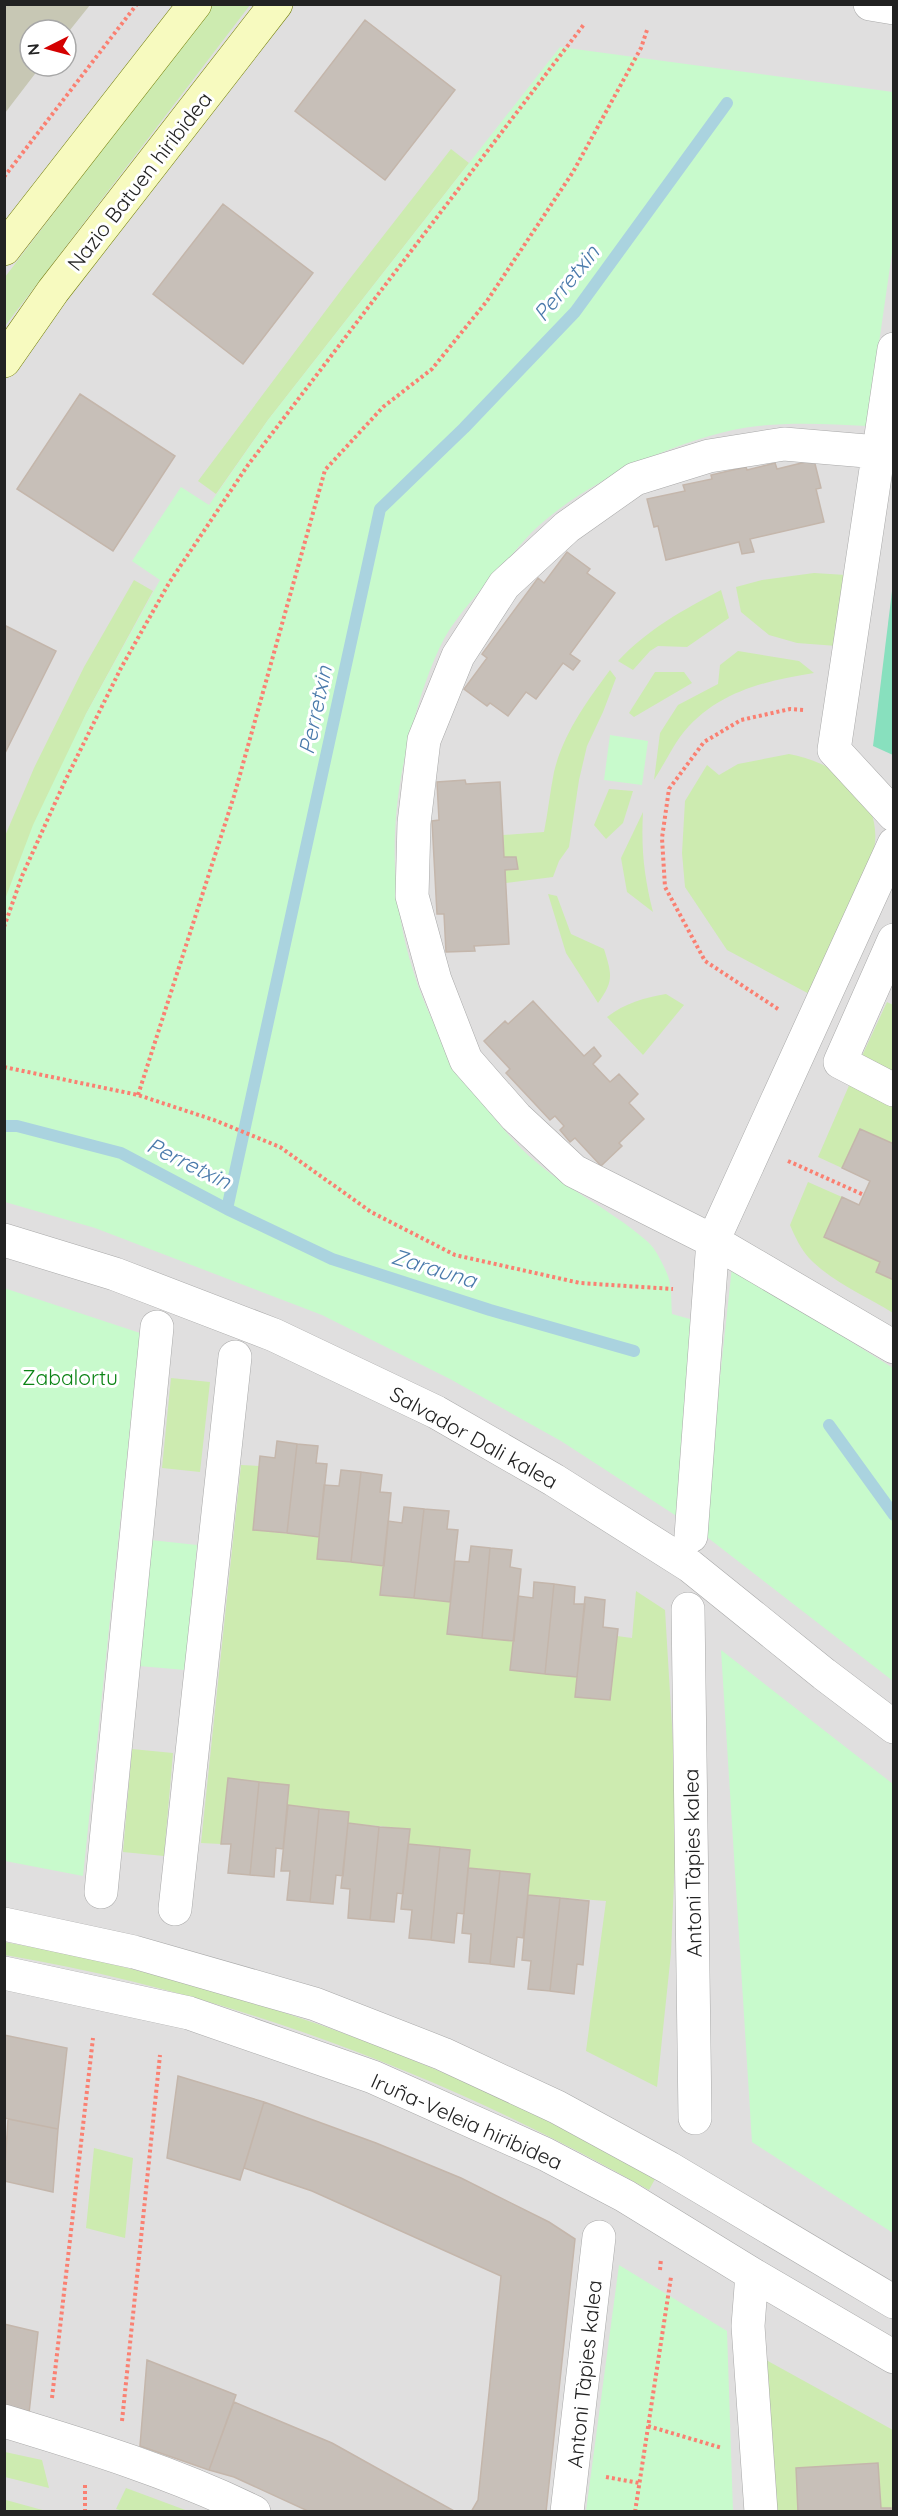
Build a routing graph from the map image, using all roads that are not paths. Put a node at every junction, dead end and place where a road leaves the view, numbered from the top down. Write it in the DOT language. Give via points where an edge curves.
graph roads {
  1 [pos="195,4"];
  2 [pos="276,4"];
  3 [pos="870,4"];
  4 [pos="894,8"];
  5 [pos="4,249"];
  6 [pos="894,349"];
  7 [pos="4,361"];
  8 [pos="878,452"];
  9 [pos="894,815"];
  10 [pos="894,844"];
  11 [pos="894,940"];
  12 [pos="894,1090"];
  13 [pos="4,1240"];
  14 [pos="713,1241"];
  15 [pos="157,1327"];
  16 [pos="894,1347"];
  17 [pos="235,1357"];
  18 [pos="691,1536"];
  19 [pos="688,1608"];
  20 [pos="894,1727"];
  21 [pos="101,1892"];
  22 [pos="175,1909"];
  23 [pos="4,1924"];
  24 [pos="4,1972"];
  25 [pos="695,2118"];
  26 [pos="599,2237"];
  27 [pos="752,2274"];
  28 [pos="894,2302"];
  29 [pos="894,2357"];
  30 [pos="4,2421"];
  31 [pos="254,2511"];
  32 [pos="567,2511"];
  33 [pos="761,2511"];
  1 -- 5 [label="main road"];
  2 -- 7 [label="main road, Nazio Batuen hiribidea" via="53,291"];
  3 -- 4 [label="street"];
  6 -- 8 [label="street"];
  8 -- 9 [label="street" via="834,750"];
  8 -- 14 [label="street" via="784,444 709,456 635,479 567,527 504,585 458,656 424,740 414,823 412,896 435,980 466,1060 516,1117 574,1171"];
  10 -- 14 [label="street"];
  11 -- 12 [label="street" via="840,1062"];
  13 -- 20 [label="street, Salvador Dali kalea" via="115,1274 274,1335 436,1412 554,1480 690,1566"];
  14 -- 16 [label="street"];
  14 -- 18 [label="street"];
  15 -- 21 [label="street"];
  17 -- 22 [label="street"];
  19 -- 25 [label="street, Antoni Tàpies kalea"];
  23 -- 28 [label="street" via="134,1952 315,2004 443,2054 557,2107 669,2168"];
  24 -- 27 [label="street, Iruña-Veleia hiribidea" via="189,2013 373,2077 545,2154 625,2196"];
  26 -- 32 [label="street, Antoni Tàpies kalea"];
  27 -- 29 [label="street, Iruña-Veleia hiribidea"];
  27 -- 33 [label="street" via="748,2326"];
  30 -- 31 [label="street" via="199,2485"];
}
